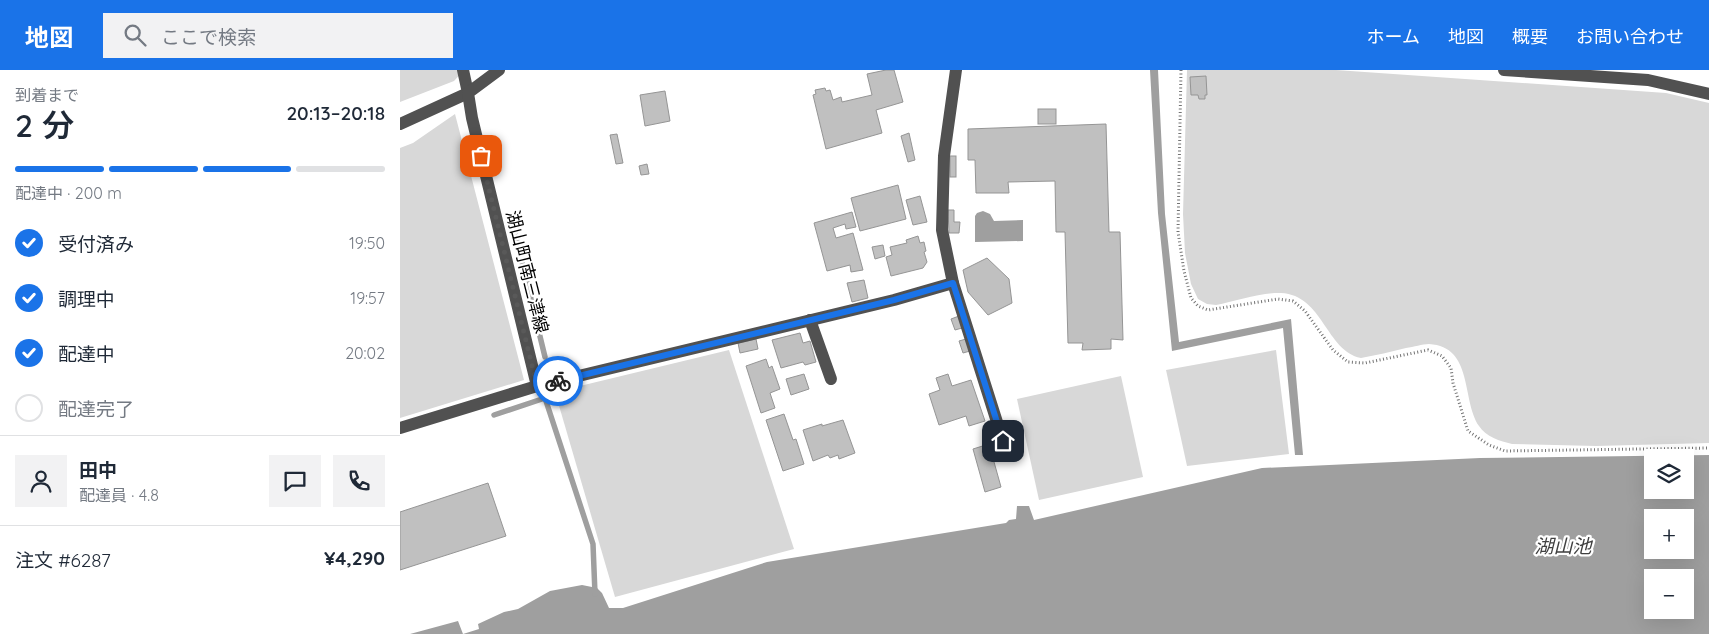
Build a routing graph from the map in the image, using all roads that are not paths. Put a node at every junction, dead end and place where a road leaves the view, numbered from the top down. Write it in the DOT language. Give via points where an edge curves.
graph roads {
  1 [pos="463,70"];
  2 [pos="500,70"];
  3 [pos="956,70"];
  4 [pos="1504,70"];
  5 [pos="468,93"];
  6 [pos="1709,94"];
  7 [pos="400,124"];
  8 [pos="953,283"];
  9 [pos="810,320"];
  10 [pos="831,379"];
  11 [pos="537,386"];
  12 [pos="400,428"];
  13 [pos="1003,441"];
  1 -- 5 [label="street, 湖山町南三津線"];
  2 -- 5 [label="street"];
  3 -- 8 [label="street" via="944,156 942,230"];
  4 -- 6 [label="street" via="1648,80"];
  5 -- 7 [label="street"];
  5 -- 11 [label="street, 湖山町南三津線"];
  8 -- 9 [label="street"];
  8 -- 13 [label="street"];
  9 -- 10 [label="street"];
  9 -- 11 [label="street"];
  11 -- 12 [label="street"];
}
